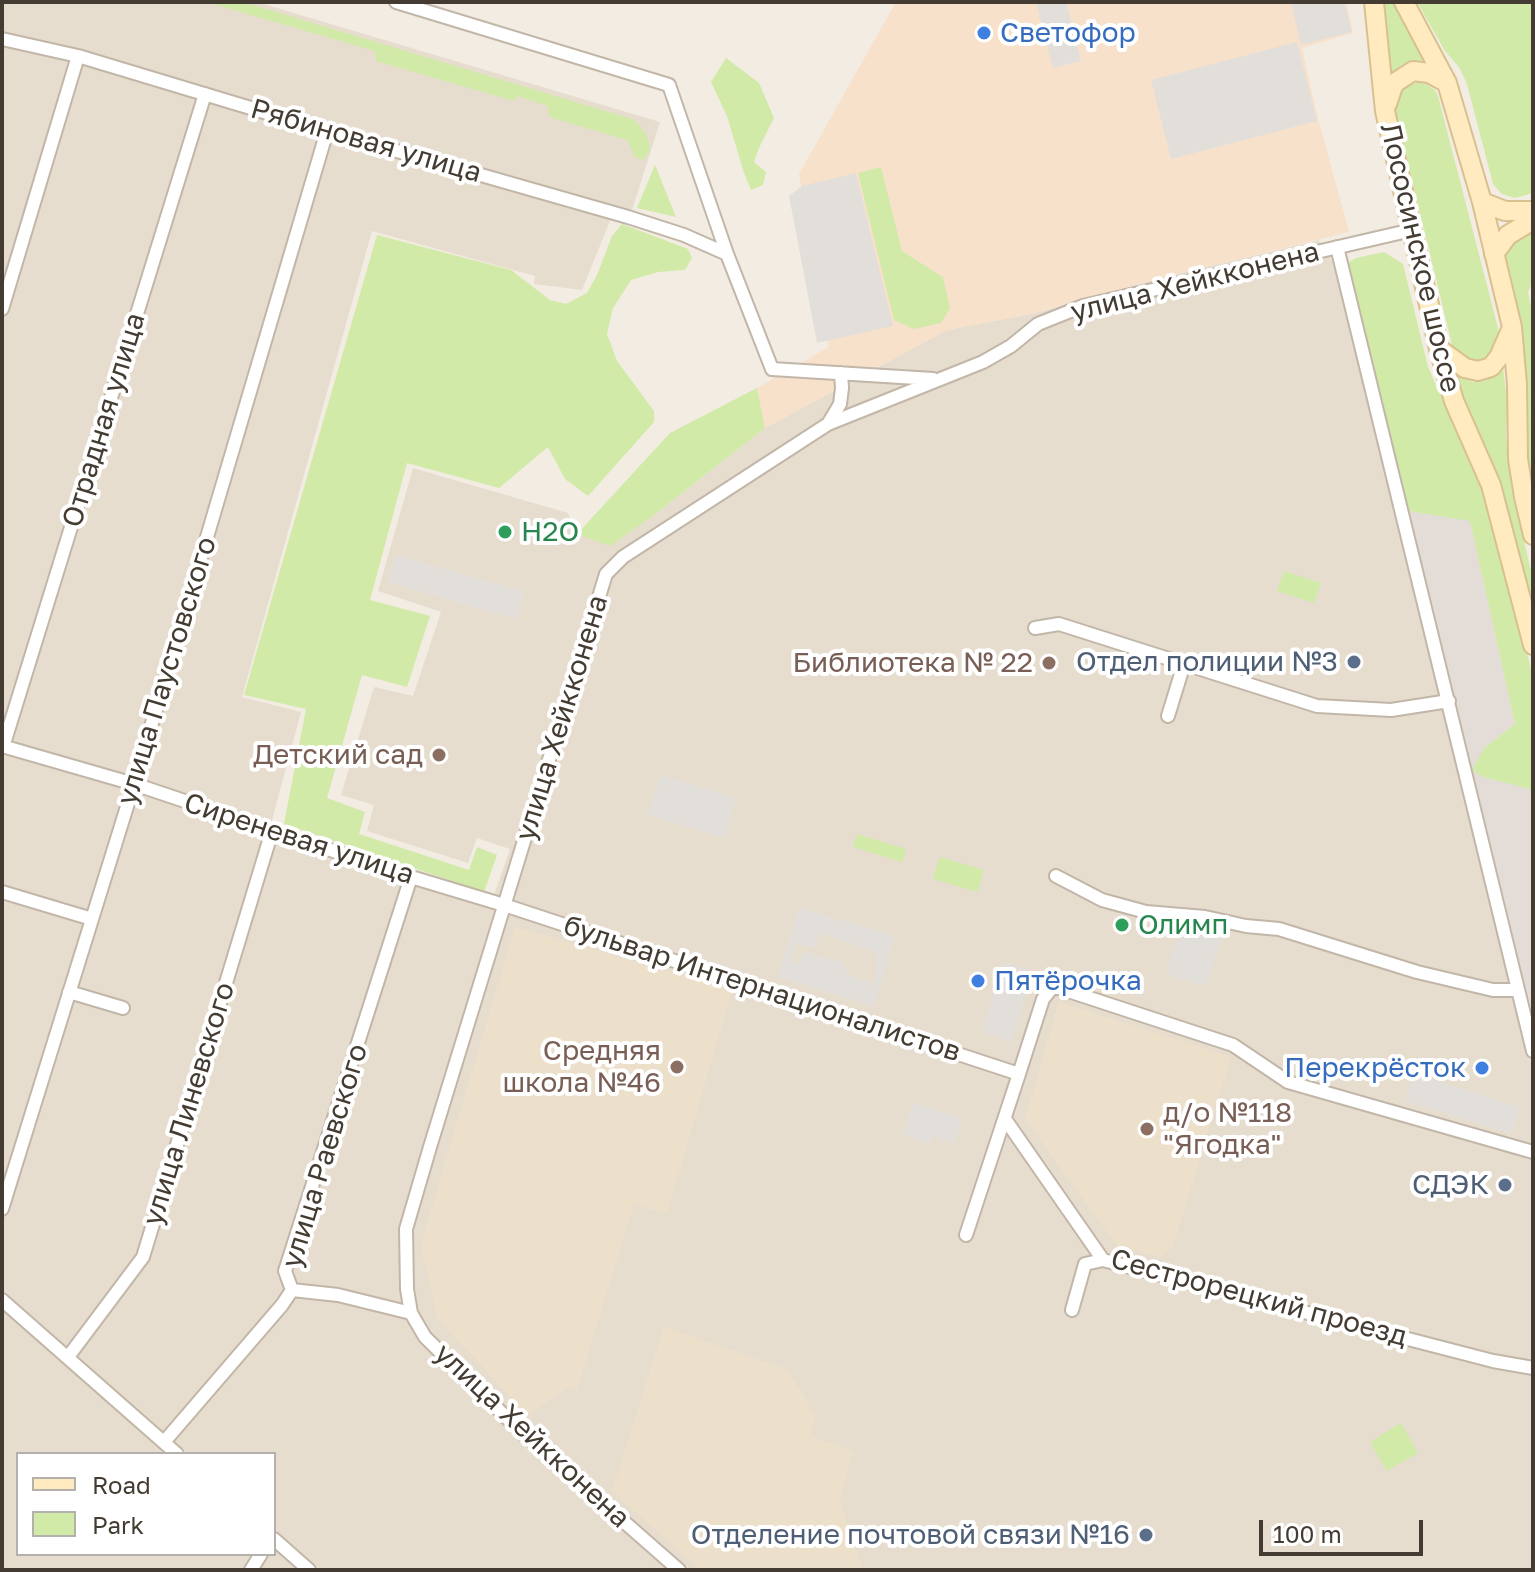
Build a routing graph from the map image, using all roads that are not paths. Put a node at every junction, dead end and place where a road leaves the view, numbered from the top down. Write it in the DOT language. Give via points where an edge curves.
graph roads {
  1 [pos="396,2"];
  2 [pos="1374,2"];
  3 [pos="1404,2"];
  4 [pos="2,39"];
  5 [pos="78,56"];
  6 [pos="1447,83"];
  7 [pos="205,94"];
  8 [pos="1385,111"];
  9 [pos="327,131"];
  10 [pos="1482,202"];
  11 [pos="1533,211"];
  12 [pos="1533,220"];
  13 [pos="1412,230"];
  14 [pos="1337,247"];
  15 [pos="727,254"];
  16 [pos="1494,254"];
  17 [pos="2,309"];
  18 [pos="1512,327"];
  19 [pos="1439,349"];
  20 [pos="841,373"];
  21 [pos="937,379"];
  22 [pos="828,424"];
  23 [pos="1528,497"];
  24 [pos="1533,535"];
  25 [pos="1529,609"];
  26 [pos="1035,628"];
  27 [pos="1533,645"];
  28 [pos="1184,664"];
  29 [pos="1449,701"];
  30 [pos="1168,716"];
  31 [pos="2,747"];
  32 [pos="134,784"];
  33 [pos="272,831"];
  34 [pos="1056,876"];
  35 [pos="411,877"];
  36 [pos="2,892"];
  37 [pos="504,905"];
  38 [pos="92,919"];
  39 [pos="1518,990"];
  40 [pos="69,992"];
  41 [pos="123,1008"];
  42 [pos="1533,1051"];
  43 [pos="1019,1074"];
  44 [pos="1005,1119"];
  45 [pos="1533,1152"];
  46 [pos="2,1209"];
  47 [pos="966,1235"];
  48 [pos="1103,1260"];
  49 [pos="292,1290"];
  50 [pos="2,1300"];
  51 [pos="1072,1310"];
  52 [pos="411,1313"];
  53 [pos="68,1357"];
  54 [pos="1533,1368"];
  55 [pos="164,1442"];
  56 [pos="175,1452"];
  57 [pos="276,1541"];
  58 [pos="309,1570"];
  59 [pos="679,1570"];
  1 -- 15 [label="street" via="669,85"];
  2 -- 8 [label="street, Лососинское шоссе"];
  3 -- 6 [label="street"];
  4 -- 5 [label="street, Рябиновая улица"];
  5 -- 7 [label="street, Рябиновая улица"];
  5 -- 17 [label="street"];
  6 -- 8 [label="street" via="1413,71 1393,86"];
  6 -- 10 [label="street"];
  7 -- 9 [label="street, Рябиновая улица"];
  7 -- 31 [label="street, Отрадная улица"];
  8 -- 13 [label="street, Лососинское шоссе"];
  9 -- 15 [label="street, Рябиновая улица" via="628,217"];
  9 -- 32 [label="street, улица Паустовского"];
  10 -- 11 [label="street" via="1505,211"];
  10 -- 16 [label="street"];
  12 -- 16 [label="street" via="1508,235"];
  13 -- 14 [label="street, улица Хейкконена"];
  13 -- 19 [label="street, Лососинское шоссе"];
  14 -- 21 [label="street, улица Хейкконена" via="1075,308 1038,324 983,362"];
  14 -- 29 [label="street"];
  15 -- 20 [label="street" via="772,369"];
  16 -- 18 [label="street"];
  18 -- 19 [label="street" via="1499,357 1478,371"];
  18 -- 23 [label="street" via="1518,459"];
  19 -- 25 [label="street, Лососинское шоссе" via="1454,401 1491,485"];
  20 -- 21 [label="street"];
  20 -- 22 [label="street" via="840,404"];
  21 -- 22 [label="street, улица Хейкконена"];
  22 -- 37 [label="street, улица Хейкконена" via="623,557 606,574"];
  23 -- 24 [label="street"];
  25 -- 27 [label="street, Лососинское шоссе"];
  26 -- 28 [label="street" via="1059,624"];
  28 -- 29 [label="street" via="1317,706 1391,710"];
  28 -- 30 [label="street"];
  29 -- 39 [label="street"];
  31 -- 32 [label="street, Сиреневая улица"];
  32 -- 33 [label="street, Сиреневая улица"];
  32 -- 38 [label="street, улица Паустовского"];
  33 -- 35 [label="street, Сиреневая улица"];
  33 -- 53 [label="street, улица Линевского" via="143,1257"];
  34 -- 39 [label="street" via="1102,900 1146,912 1279,929 1417,972 1493,990"];
  35 -- 37 [label="street, Сиреневая улица"];
  35 -- 49 [label="street, улица Раевского" via="285,1271"];
  36 -- 38 [label="street"];
  37 -- 43 [label="street, бульвар Интернационалистов"];
  37 -- 52 [label="street, улица Хейкконена" via="406,1229"];
  38 -- 40 [label="street, улица Паустовского"];
  39 -- 42 [label="street"];
  40 -- 41 [label="street"];
  40 -- 46 [label="street, улица Паустовского"];
  43 -- 44 [label="street"];
  43 -- 45 [label="street" via="1043,999 1059,988 1233,1045 1288,1082"];
  44 -- 47 [label="street"];
  44 -- 48 [label="street, Сестрорецкий проезд"];
  48 -- 51 [label="street" via="1085,1264"];
  48 -- 54 [label="street, Сестрорецкий проезд"];
  49 -- 52 [label="street"];
  49 -- 55 [label="street, улица Раевского"];
  50 -- 53 [label="street"];
  52 -- 59 [label="street, улица Хейкконена" via="425,1337 516,1427"];
  53 -- 55 [label="street"];
  55 -- 56 [label="street"];
  57 -- 58 [label="street"];
}
